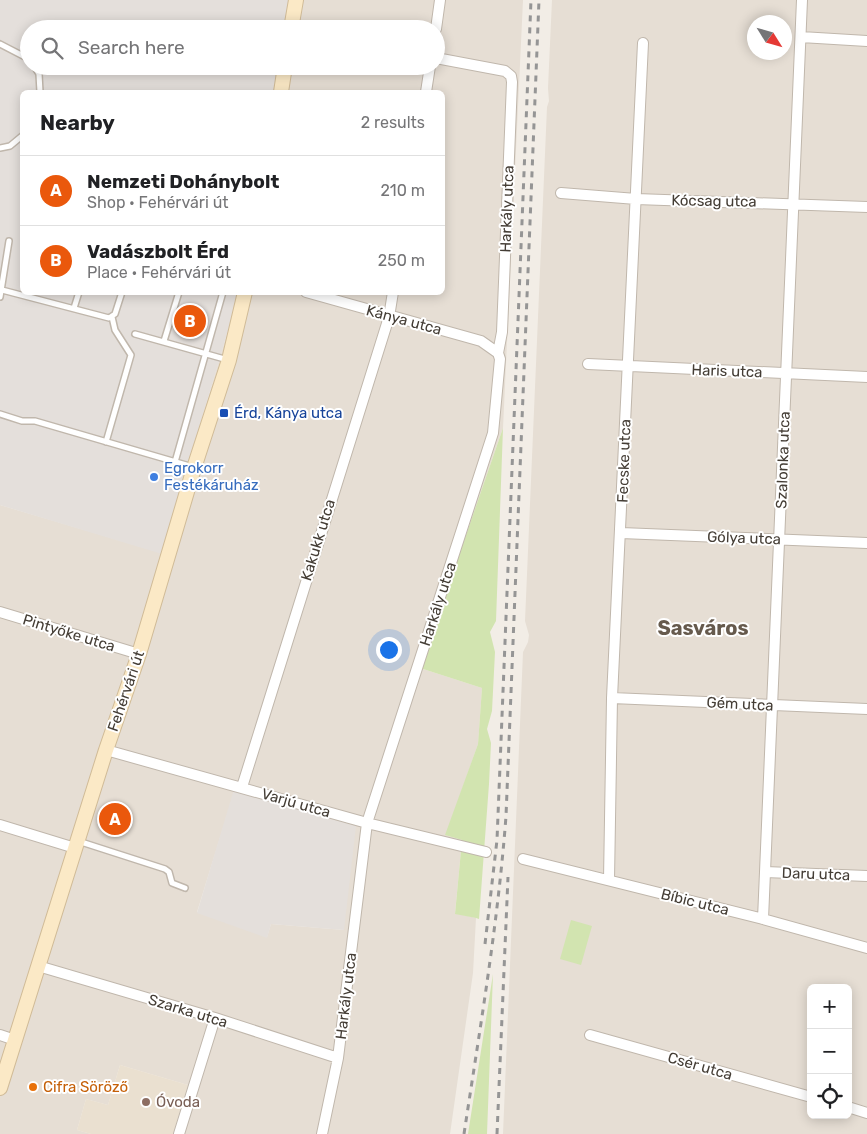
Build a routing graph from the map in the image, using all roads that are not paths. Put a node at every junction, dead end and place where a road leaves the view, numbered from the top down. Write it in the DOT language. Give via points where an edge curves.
graph roads {
  1 [pos="296,0"];
  2 [pos="440,0"];
  3 [pos="802,0"];
  4 [pos="293,20"];
  5 [pos="437,20"];
  6 [pos="801,37"];
  7 [pos="867,41"];
  8 [pos="643,43"];
  9 [pos="0,44"];
  10 [pos="20,54"];
  11 [pos="445,60"];
  12 [pos="40,75"];
  13 [pos="284,75"];
  14 [pos="429,75"];
  15 [pos="40,90"];
  16 [pos="281,90"];
  17 [pos="426,90"];
  18 [pos="20,138"];
  19 [pos="0,148"];
  20 [pos="560,193"];
  21 [pos="636,199"];
  22 [pos="794,203"];
  23 [pos="867,207"];
  24 [pos="9,241"];
  25 [pos="2,290"];
  26 [pos="20,294"];
  27 [pos="22,295"];
  28 [pos="78,295"];
  29 [pos="121,295"];
  30 [pos="178,295"];
  31 [pos="222,295"];
  32 [pos="244,295"];
  33 [pos="316,295"];
  34 [pos="393,295"];
  35 [pos="0,297"];
  36 [pos="74,308"];
  37 [pos="112,317"];
  38 [pos="389,317"];
  39 [pos="135,334"];
  40 [pos="164,341"];
  41 [pos="498,353"];
  42 [pos="206,354"];
  43 [pos="229,360"];
  44 [pos="588,364"];
  45 [pos="628,367"];
  46 [pos="787,374"];
  47 [pos="867,377"];
  48 [pos="0,414"];
  49 [pos="106,442"];
  50 [pos="176,462"];
  51 [pos="194,468"];
  52 [pos="621,533"];
  53 [pos="780,539"];
  54 [pos="867,543"];
  55 [pos="0,612"];
  56 [pos="138,654"];
  57 [pos="612,698"];
  58 [pos="773,705"];
  59 [pos="867,709"];
  60 [pos="106,750"];
  61 [pos="242,787"];
  62 [pos="367,823"];
  63 [pos="0,825"];
  64 [pos="76,844"];
  65 [pos="486,852"];
  66 [pos="523,859"];
  67 [pos="766,872"];
  68 [pos="867,876"];
  69 [pos="609,880"];
  70 [pos="185,888"];
  71 [pos="764,920"];
  72 [pos="867,948"];
  73 [pos="38,966"];
  74 [pos="215,1018"];
  75 [pos="590,1035"];
  76 [pos="0,1036"];
  77 [pos="15,1040"];
  78 [pos="338,1058"];
  79 [pos="0,1088"];
  80 [pos="807,1096"];
  81 [pos="852,1109"];
  82 [pos="867,1113"];
  83 [pos="179,1134"];
  84 [pos="322,1134"];
  1 -- 4 [label="main road"];
  2 -- 5 [label="street"];
  3 -- 6 [label="street, Szalonka utca"];
  6 -- 7 [label="street"];
  6 -- 22 [label="street, Szalonka utca"];
  8 -- 21 [label="street, Fecske utca"];
  9 -- 10 [label="lane"];
  11 -- 41 [label="street, Harkály utca" via="511,76 502,332"];
  12 -- 15 [label="lane"];
  13 -- 16 [label="main road"];
  14 -- 17 [label="street"];
  18 -- 19 [label="lane" via="10,146"];
  20 -- 21 [label="street, Kócsag utca"];
  21 -- 22 [label="street, Kócsag utca"];
  21 -- 45 [label="street, Fecske utca"];
  22 -- 23 [label="street, Kócsag utca"];
  22 -- 46 [label="street, Szalonka utca"];
  24 -- 25 [label="lane"];
  25 -- 26 [label="lane"];
  25 -- 35 [label="lane"];
  27 -- 36 [label="lane"];
  28 -- 36 [label="lane"];
  29 -- 37 [label="lane"];
  30 -- 40 [label="lane"];
  31 -- 42 [label="lane"];
  32 -- 43 [label="main road, Fehérvári út"];
  33 -- 38 [label="street, Kánya utca"];
  34 -- 38 [label="street, Kakukk utca"];
  36 -- 37 [label="lane"];
  37 -- 49 [label="lane" via="115,330 131,355"];
  38 -- 41 [label="street, Kánya utca" via="481,342"];
  38 -- 61 [label="street, Kakukk utca"];
  39 -- 40 [label="lane"];
  40 -- 42 [label="lane"];
  41 -- 62 [label="street, Harkály utca" via="493,434"];
  42 -- 43 [label="lane"];
  42 -- 50 [label="lane"];
  43 -- 51 [label="main road, Fehérvári út"];
  44 -- 45 [label="street, Haris utca"];
  45 -- 46 [label="street, Haris utca"];
  45 -- 52 [label="street, Fecske utca"];
  46 -- 47 [label="street, Haris utca"];
  46 -- 53 [label="street, Szalonka utca"];
  48 -- 49 [label="lane"];
  49 -- 50 [label="lane"];
  50 -- 51 [label="lane"];
  51 -- 56 [label="main road, Fehérvári út"];
  52 -- 53 [label="street, Gólya utca"];
  52 -- 57 [label="street, Fecske utca"];
  53 -- 54 [label="street, Gólya utca"];
  53 -- 58 [label="street, Szalonka utca"];
  55 -- 56 [label="street, Pintyőke utca"];
  56 -- 60 [label="main road, Fehérvári út"];
  57 -- 58 [label="street, Gém utca"];
  57 -- 69 [label="street, Fecske utca"];
  58 -- 59 [label="street, Gém utca"];
  58 -- 67 [label="street, Szalonka utca"];
  60 -- 61 [label="street, Varjú utca"];
  60 -- 64 [label="main road, Fehérvári út"];
  61 -- 62 [label="street, Varjú utca"];
  62 -- 65 [label="street, Varjú utca"];
  62 -- 78 [label="street, Harkály utca"];
  63 -- 64 [label="street"];
  64 -- 70 [label="lane" via="164,869 169,872 172,883"];
  64 -- 73 [label="main road, Fehérvári út"];
  66 -- 69 [label="street, Bíbic utca"];
  67 -- 68 [label="street, Daru utca"];
  67 -- 71 [label="street, Szalonka utca"];
  69 -- 71 [label="street, Bíbic utca"];
  71 -- 72 [label="street, Bíbic utca"];
  73 -- 74 [label="street, Szarka utca"];
  73 -- 77 [label="main road, Fehérvári út"];
  74 -- 78 [label="street, Szarka utca"];
  74 -- 83 [label="street"];
  75 -- 80 [label="street, Csér utca"];
  76 -- 77 [label="street"];
  77 -- 79 [label="main road, Fehérvári út"];
  78 -- 84 [label="street, Harkály utca"];
  81 -- 82 [label="street"];
}
